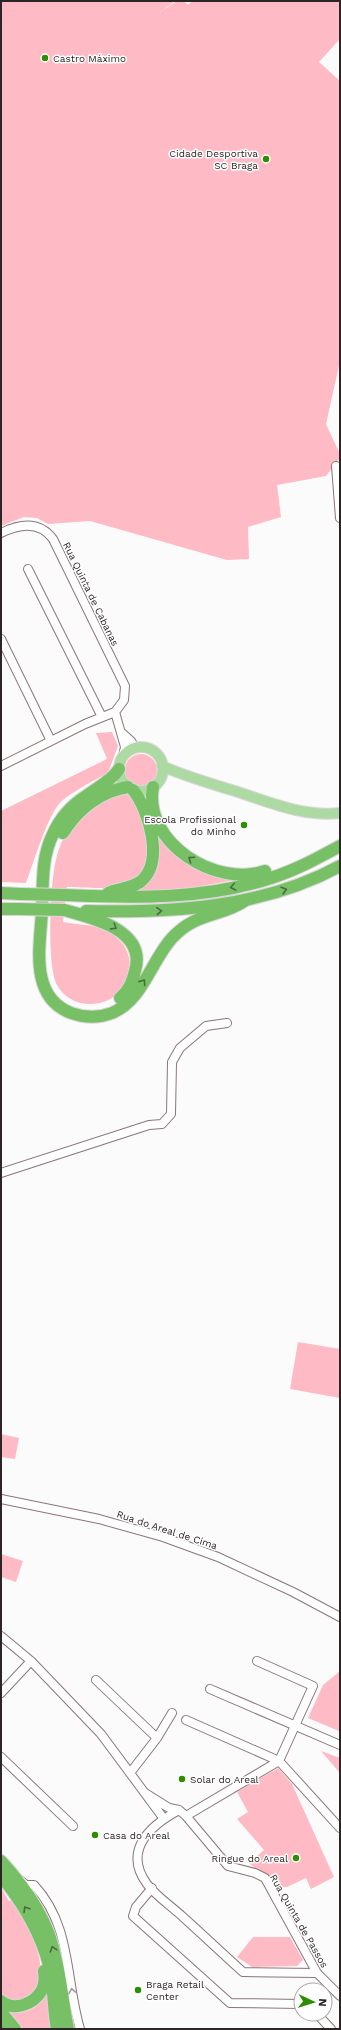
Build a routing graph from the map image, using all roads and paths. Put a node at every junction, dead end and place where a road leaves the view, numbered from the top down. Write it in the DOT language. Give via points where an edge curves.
graph roads {
  1 [pos="336,466"];
  2 [pos="340,518"];
  3 [pos="1,532"];
  4 [pos="28,569"];
  5 [pos="1,639"];
  6 [pos="115,712"];
  7 [pos="102,717"];
  8 [pos="122,733"];
  9 [pos="51,741"];
  10 [pos="136,748"];
  11 [pos="123,756"];
  12 [pos="1,766"];
  13 [pos="162,766"];
  14 [pos="119,769"];
  15 [pos="184,776"];
  16 [pos="155,785"];
  17 [pos="130,788"];
  18 [pos="340,813"];
  19 [pos="337,847"];
  20 [pos="340,866"];
  21 [pos="1,893"];
  22 [pos="100,897"];
  23 [pos="246,900"];
  24 [pos="1,909"];
  25 [pos="64,910"];
  26 [pos="227,1023"];
  27 [pos="1,1173"];
  28 [pos="1,1499"];
  29 [pos="340,1617"];
  30 [pos="1,1636"];
  31 [pos="31,1661"];
  32 [pos="257,1661"];
  33 [pos="96,1680"];
  34 [pos="210,1689"];
  35 [pos="1,1693"];
  36 [pos="172,1714"];
  37 [pos="186,1720"];
  38 [pos="296,1724"];
  39 [pos="157,1738"];
  40 [pos="339,1743"];
  41 [pos="1,1757"];
  42 [pos="278,1761"];
  43 [pos="130,1773"];
  44 [pos="145,1793"];
  45 [pos="179,1810"];
  46 [pos="186,1816"];
  47 [pos="164,1818"];
  48 [pos="73,1826"];
  49 [pos="340,1828"];
  50 [pos="1,1861"];
  51 [pos="1,1876"];
  52 [pos="15,1876"];
  53 [pos="152,1888"];
  54 [pos="45,1958"];
  55 [pos="317,1973"];
  56 [pos="340,1996"];
  57 [pos="1,2001"];
  58 [pos="293,2004"];
  59 [pos="1,2012"];
  60 [pos="15,2029"];
  61 [pos="57,2029"];
  62 [pos="68,2029"];
  63 [pos="80,2029"];
  1 -- 2 [label="street"];
  3 -- 6 [label="street, Rua Quinta de Cabanas" via="28,524 47,531 53,539 125,686 124,700"];
  4 -- 7 [label="street"];
  5 -- 9 [label="street"];
  6 -- 7 [label="street"];
  6 -- 8 [label="street"];
  7 -- 9 [label="street"];
  8 -- 10 [label="street"];
  8 -- 11 [label="street" via="125,746"];
  9 -- 12 [label="street"];
  10 -- 11 [label="main road"];
  10 -- 13 [label="main road" via="150,749 160,759"];
  11 -- 14 [label="main road"];
  13 -- 15 [label="main road"];
  13 -- 16 [label="main road" via="161,778"];
  14 -- 17 [label="main road" via="123,782"];
  14 -- 23 [label="highway, one-way" via="108,781 85,796 69,811 53,834 45,853 39,956 40,975 52,1001 64,1010 89,1017 112,1013 129,1001 145,982 171,939 184,927 206,916 234,908"];
  15 -- 16 [label="main road"];
  15 -- 18 [label="main road" via="292,810 316,814"];
  16 -- 17 [label="main road" via="147,790"];
  19 -- 16 [label="highway, one-way" via="256,874 228,874 204,867 174,846 162,828 152,804"];
  17 -- 22 [label="highway" via="143,808 150,829 153,862 141,882 131,887 113,890"];
  25 -- 17 [label="highway, one-way" via="110,924 131,943 137,966 132,982 128,990 108,1006 90,1010 77,1007 58,996 52,986 45,958 50,872 53,855 68,824 81,810 110,791"];
  19 -- 22 [label="highway, one-way" via="303,866 272,878 236,887 155,897"];
  23 -- 20 [label="highway, one-way" via="291,888"];
  21 -- 22 [label="highway, bridge"];
  25 -- 23 [label="highway, one-way" via="154,911"];
  24 -- 25 [label="highway, bridge"];
  26 -- 27 [label="street" via="206,1026 180,1048 172,1062 171,1114 162,1124 149,1125"];
  28 -- 29 [label="street, Rua do Areal de Cima" via="100,1519 163,1537 218,1557 294,1592"];
  30 -- 31 [label="street"];
  31 -- 35 [label="street"];
  31 -- 43 [label="street" via="101,1734"];
  32 -- 38 [label="street" via="313,1686"];
  33 -- 39 [label="street"];
  34 -- 38 [label="street"];
  36 -- 39 [label="street"];
  37 -- 42 [label="street"];
  38 -- 40 [label="street"];
  38 -- 42 [label="street"];
  39 -- 43 [label="street"];
  41 -- 48 [label="street"];
  42 -- 46 [label="street"];
  42 -- 49 [label="street"];
  43 -- 44 [label="street"];
  44 -- 45 [label="street, Rua Quinta de Passos" via="169,1808"];
  44 -- 47 [label="street"];
  45 -- 46 [label="street, Rua Quinta de Passos"];
  45 -- 47 [label="street"];
  46 -- 55 [label="street, Rua Quinta de Passos" via="228,1866 255,1872 265,1878"];
  47 -- 53 [label="street" via="143,1838 139,1846 137,1858 140,1870"];
  50 -- 52 [label="highway"];
  54 -- 51 [label="highway, one-way" via="31,1918"];
  62 -- 52 [label="highway, one-way" via="55,1954 36,1907"];
  63 -- 52 [label="street, one-way" via="62,1933 54,1914 34,1885 26,1885"];
  53 -- 55 [label="street" via="243,1972"];
  53 -- 58 [label="street" via="136,1908 133,1916 230,2002"];
  54 -- 57 [label="highway" via="44,1984 36,1997 21,2006 12,2007"];
  54 -- 61 [label="highway" via="48,1963"];
  55 -- 56 [label="street, Rua Quinta de Passos"];
  59 -- 60 [label="highway"];
}
